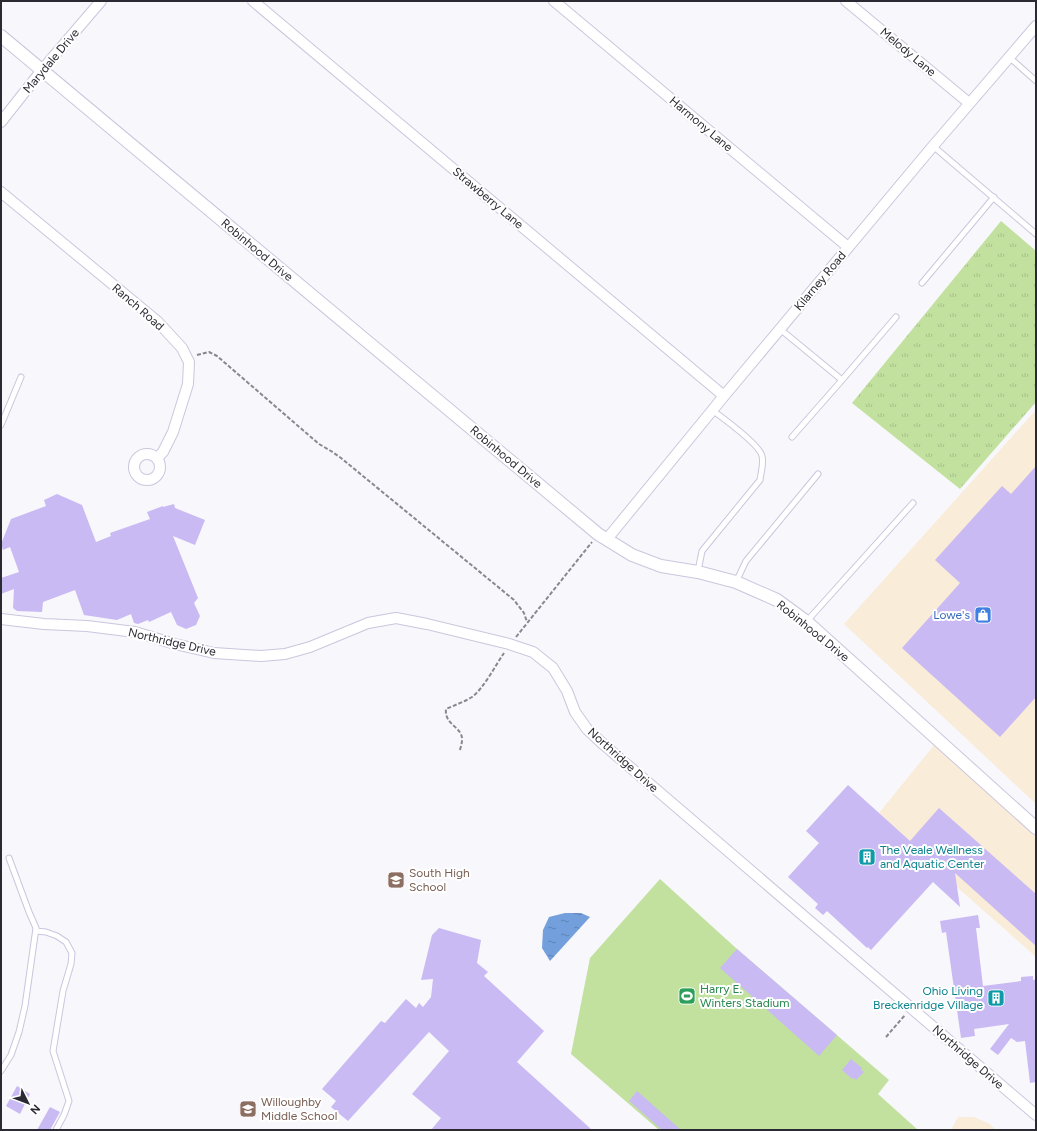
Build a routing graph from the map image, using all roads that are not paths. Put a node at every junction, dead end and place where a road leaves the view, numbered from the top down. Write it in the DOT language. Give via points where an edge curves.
graph roads {
  1 [pos="101,1"];
  2 [pos="253,1"];
  3 [pos="554,1"];
  4 [pos="846,1"];
  5 [pos="1036,26"];
  6 [pos="1,36"];
  7 [pos="1009,57"];
  8 [pos="42,70"];
  9 [pos="1036,81"];
  10 [pos="969,103"];
  11 [pos="1,122"];
  12 [pos="933,146"];
  13 [pos="1,192"];
  14 [pos="994,197"];
  15 [pos="1036,234"];
  16 [pos="848,247"];
  17 [pos="922,283"];
  18 [pos="896,317"];
  19 [pos="780,329"];
  20 [pos="21,377"];
  21 [pos="842,380"];
  22 [pos="724,396"];
  23 [pos="712,410"];
  24 [pos="1,426"];
  25 [pos="792,437"];
  26 [pos="157,458"];
  27 [pos="818,474"];
  28 [pos="914,503"];
  29 [pos="607,539"];
  30 [pos="698,572"];
  31 [pos="736,582"];
  32 [pos="1,619"];
  33 [pos="807,622"];
  34 [pos="1036,828"];
  35 [pos="10,858"];
  36 [pos="36,930"];
  37 [pos="1,1071"];
  38 [pos="1036,1115"];
  39 [pos="56,1130"];
  1 -- 8 [label="street, Marydale Drive"];
  2 -- 22 [label="street, Strawberry Lane"];
  3 -- 16 [label="street, Harmony Lane"];
  4 -- 10 [label="street, Melody Lane"];
  5 -- 7 [label="street, Kilarney Road"];
  6 -- 8 [label="street, Robinhood Drive"];
  7 -- 9 [label="lane"];
  7 -- 10 [label="street, Kilarney Road"];
  8 -- 11 [label="street, Marydale Drive"];
  8 -- 29 [label="street, Robinhood Drive"];
  10 -- 12 [label="street, Kilarney Road"];
  12 -- 14 [label="lane"];
  12 -- 16 [label="street, Kilarney Road"];
  13 -- 26 [label="street, Ranch Road" via="157,321 182,348 189,362 188,384 173,432"];
  14 -- 15 [label="lane"];
  14 -- 17 [label="lane"];
  16 -- 19 [label="street, Kilarney Road"];
  18 -- 21 [label="lane"];
  19 -- 21 [label="lane"];
  19 -- 22 [label="street, Kilarney Road"];
  20 -- 24 [label="lane"];
  21 -- 25 [label="lane"];
  22 -- 23 [label="street, Kilarney Road"];
  23 -- 29 [label="street, Kilarney Road"];
  23 -- 30 [label="lane" via="756,445 762,454 762,468 760,480 702,551"];
  27 -- 31 [label="lane" via="746,561"];
  28 -- 33 [label="lane"];
  29 -- 30 [label="street, Robinhood Drive" via="632,555 661,566"];
  30 -- 31 [label="street, Robinhood Drive"];
  31 -- 33 [label="street, Robinhood Drive" via="777,600"];
  32 -- 38 [label="street, Northridge Drive" via="135,632 214,653 261,656 285,654 310,647 368,623 396,618 533,652 553,668 567,691 575,712 602,744"];
  33 -- 34 [label="street, Robinhood Drive"];
  35 -- 36 [label="lane"];
  36 -- 37 [label="lane" via="19,1032 11,1055"];
  36 -- 39 [label="lane" via="57,936 66,942 72,953 53,1051 69,1101"];
}
